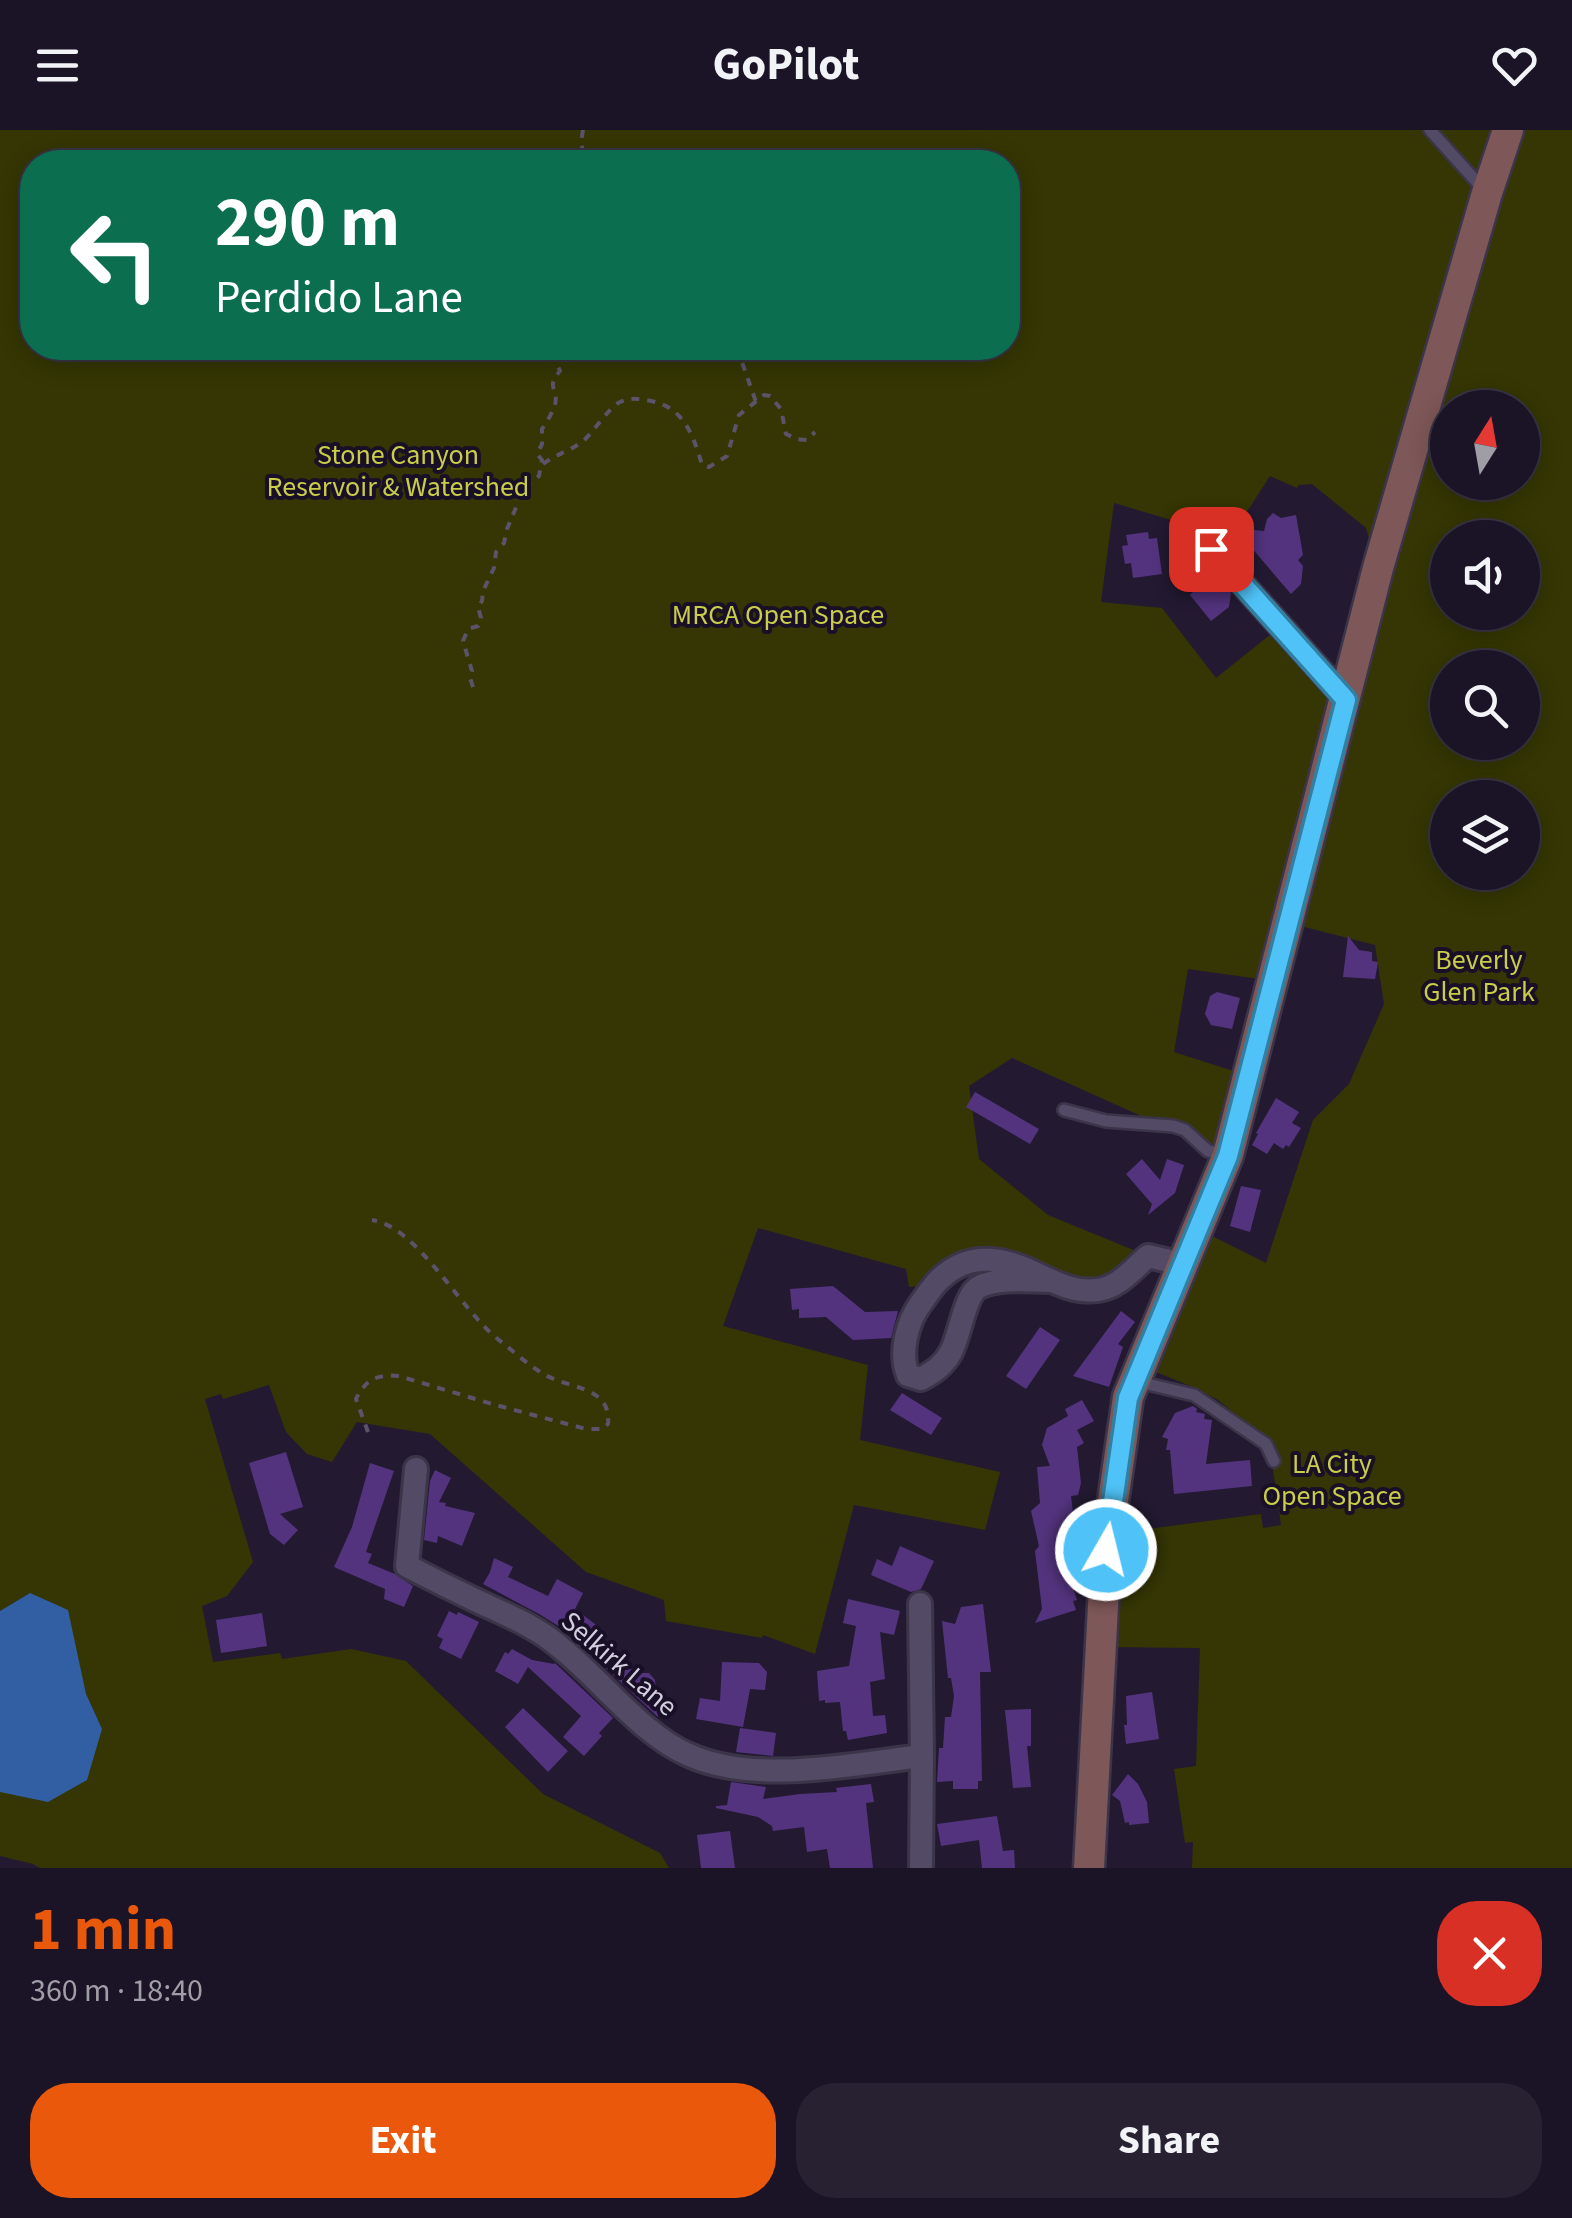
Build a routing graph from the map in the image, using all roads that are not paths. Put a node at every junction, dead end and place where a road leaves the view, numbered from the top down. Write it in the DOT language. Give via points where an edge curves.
graph roads {
  1 [pos="1430,130"];
  2 [pos="1508,130"];
  3 [pos="1487,193"];
  4 [pos="1211,549"];
  5 [pos="1346,700"];
  6 [pos="1064,1110"];
  7 [pos="1228,1156"];
  8 [pos="1182,1264"];
  9 [pos="1052,1282"];
  10 [pos="1135,1380"];
  11 [pos="1274,1461"];
  12 [pos="416,1469"];
  13 [pos="920,1604"];
  14 [pos="922,1756"];
  15 [pos="921,1868"];
  16 [pos="1089,1868"];
  1 -- 3 [label="lane"];
  2 -- 3 [label="main road"];
  3 -- 5 [label="main road"];
  4 -- 5 [label="street"];
  5 -- 7 [label="main road"];
  6 -- 7 [label="lane" via="1174,1126 1208,1151"];
  7 -- 8 [label="main road"];
  8 -- 9 [label="street" via="1148,1256 1116,1285 1096,1290"];
  8 -- 10 [label="main road"];
  9 -- 9 [label="street" via="990,1258 965,1262 940,1279 912,1314 903,1362 908,1375 922,1379 950,1354 975,1288"];
  10 -- 11 [label="lane" via="1194,1395 1266,1444"];
  10 -- 16 [label="main road" via="1106,1550"];
  12 -- 14 [label="street, Selkirk Lane" via="407,1566 560,1646 656,1736 688,1755 771,1770"];
  13 -- 14 [label="street"];
  14 -- 15 [label="street"];
}
